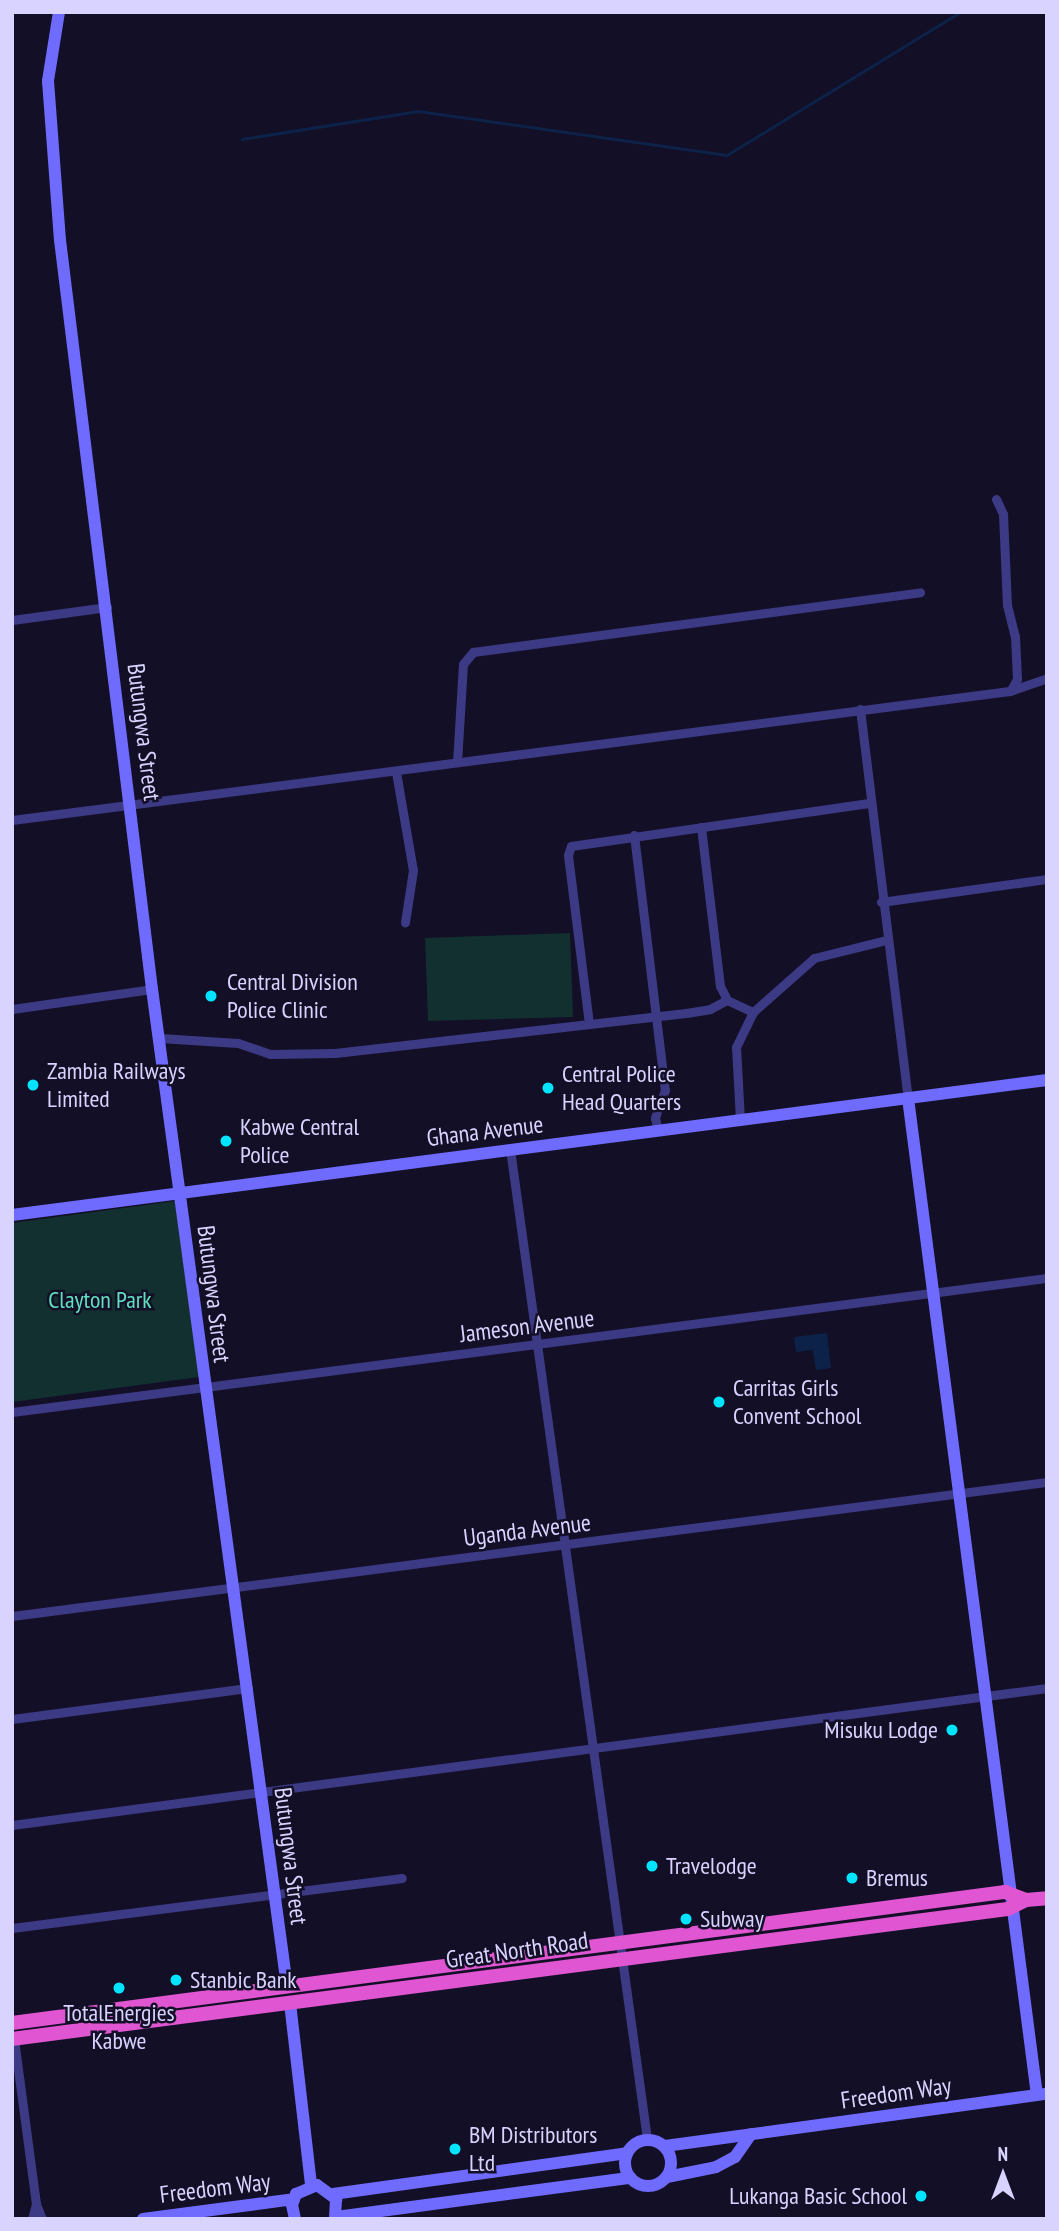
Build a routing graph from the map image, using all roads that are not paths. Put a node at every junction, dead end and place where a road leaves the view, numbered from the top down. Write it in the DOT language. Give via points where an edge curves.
graph roads {
  1 [pos="59,12"];
  2 [pos="996,499"];
  3 [pos="920,592"];
  4 [pos="107,607"];
  5 [pos="12,620"];
  6 [pos="1047,678"];
  7 [pos="1010,691"];
  8 [pos="860,709"];
  9 [pos="457,762"];
  10 [pos="396,772"];
  11 [pos="869,803"];
  12 [pos="132,804"];
  13 [pos="12,820"];
  14 [pos="701,827"];
  15 [pos="634,835"];
  16 [pos="1047,879"];
  17 [pos="881,902"];
  18 [pos="405,922"];
  19 [pos="886,940"];
  20 [pos="152,989"];
  21 [pos="727,1000"];
  22 [pos="12,1009"];
  23 [pos="753,1012"];
  24 [pos="655,1016"];
  25 [pos="589,1024"];
  26 [pos="160,1038"];
  27 [pos="1047,1080"];
  28 [pos="908,1098"];
  29 [pos="740,1120"];
  30 [pos="658,1130"];
  31 [pos="510,1149"];
  32 [pos="180,1193"];
  33 [pos="12,1215"];
  34 [pos="1047,1278"];
  35 [pos="933,1293"];
  36 [pos="537,1344"];
  37 [pos="204,1387"];
  38 [pos="12,1412"];
  39 [pos="1047,1482"];
  40 [pos="958,1493"];
  41 [pos="565,1544"];
  42 [pos="235,1587"];
  43 [pos="12,1616"];
  44 [pos="248,1688"];
  45 [pos="1047,1688"];
  46 [pos="985,1697"];
  47 [pos="12,1719"];
  48 [pos="593,1751"];
  49 [pos="262,1794"];
  50 [pos="12,1825"];
  51 [pos="402,1878"];
  52 [pos="1009,1892"];
  53 [pos="275,1893"];
  54 [pos="1047,1898"];
  55 [pos="1026,1900"];
  56 [pos="1011,1908"];
  57 [pos="12,1928"];
  58 [pos="620,1942"];
  59 [pos="622,1959"];
  60 [pos="482,1961"];
  61 [pos="460,1964"];
  62 [pos="484,1978"];
  63 [pos="460,1981"];
  64 [pos="287,1986"];
  65 [pos="175,2001"];
  66 [pos="290,2003"];
  67 [pos="149,2005"];
  68 [pos="176,2018"];
  69 [pos="152,2021"];
  70 [pos="12,2023"];
  71 [pos="13,2039"];
  72 [pos="1042,2095"];
  73 [pos="751,2134"];
  74 [pos="647,2139"];
  75 [pos="665,2146"];
  76 [pos="627,2153"];
  77 [pos="553,2163"];
  78 [pos="667,2177"];
  79 [pos="630,2178"];
  80 [pos="311,2185"];
  81 [pos="556,2188"];
  82 [pos="334,2194"];
  83 [pos="294,2199"];
  84 [pos="36,2204"];
  85 [pos="335,2218"];
  86 [pos="32,2219"];
  87 [pos="42,2219"];
  88 [pos="143,2219"];
  89 [pos="295,2219"];
  1 -- 4 [label="main road, Butungwa Street" via="48,81 49,123"];
  2 -- 7 [label="street" via="1003,513 1007,605 1015,636 1017,679"];
  3 -- 9 [label="street" via="473,652 463,664"];
  4 -- 5 [label="street"];
  4 -- 12 [label="main road, Butungwa Street"];
  6 -- 7 [label="street"];
  7 -- 8 [label="street"];
  8 -- 9 [label="street"];
  8 -- 11 [label="street"];
  9 -- 10 [label="street"];
  10 -- 12 [label="street"];
  10 -- 18 [label="street" via="413,870"];
  11 -- 14 [label="street"];
  11 -- 17 [label="street"];
  12 -- 13 [label="street"];
  12 -- 20 [label="main road, Butungwa Street"];
  14 -- 15 [label="street"];
  14 -- 21 [label="street" via="720,986"];
  15 -- 24 [label="street"];
  15 -- 25 [label="street" via="576,844 569,850"];
  16 -- 17 [label="street"];
  17 -- 19 [label="street"];
  19 -- 23 [label="street" via="814,958"];
  19 -- 28 [label="street"];
  20 -- 22 [label="street"];
  20 -- 26 [label="main road, Butungwa Street"];
  21 -- 23 [label="street"];
  21 -- 24 [label="street" via="710,1009"];
  23 -- 29 [label="street" via="736,1047"];
  24 -- 25 [label="street"];
  24 -- 30 [label="street" via="665,1090 655,1118"];
  25 -- 26 [label="street" via="335,1053 270,1054 238,1043"];
  26 -- 32 [label="main road, Butungwa Street"];
  27 -- 28 [label="main road, Ghana Avenue"];
  28 -- 29 [label="main road, Ghana Avenue"];
  28 -- 35 [label="main road"];
  29 -- 30 [label="main road, Ghana Avenue"];
  30 -- 31 [label="main road, Ghana Avenue"];
  31 -- 32 [label="main road, Ghana Avenue"];
  31 -- 36 [label="street"];
  32 -- 33 [label="main road, Ghana Avenue"];
  32 -- 37 [label="main road, Butungwa Street"];
  34 -- 35 [label="street, Jameson Avenue"];
  35 -- 36 [label="street, Jameson Avenue"];
  35 -- 40 [label="main road"];
  36 -- 37 [label="street, Jameson Avenue"];
  36 -- 41 [label="street"];
  37 -- 38 [label="street, Jameson Avenue"];
  37 -- 42 [label="main road, Butungwa Street"];
  39 -- 40 [label="street, Uganda Avenue"];
  40 -- 41 [label="street, Uganda Avenue"];
  40 -- 46 [label="main road"];
  41 -- 42 [label="street, Uganda Avenue"];
  41 -- 48 [label="street"];
  42 -- 43 [label="street, Uganda Avenue"];
  42 -- 44 [label="main road, Butungwa Street"];
  44 -- 47 [label="street"];
  44 -- 49 [label="main road, Butungwa Street"];
  45 -- 46 [label="street"];
  46 -- 48 [label="street"];
  46 -- 52 [label="main road"];
  48 -- 49 [label="street"];
  48 -- 58 [label="street"];
  49 -- 50 [label="street"];
  49 -- 53 [label="main road, Butungwa Street"];
  51 -- 53 [label="street"];
  52 -- 55 [label="highway"];
  52 -- 56 [label="main road"];
  52 -- 58 [label="highway, Great North Road"];
  53 -- 57 [label="street"];
  53 -- 64 [label="main road, Butungwa Street"];
  54 -- 55 [label="highway, Great North Road"];
  55 -- 56 [label="highway, Great North Road"];
  56 -- 59 [label="highway, Great North Road"];
  56 -- 72 [label="main road"];
  58 -- 59 [label="street"];
  58 -- 60 [label="highway, Great North Road"];
  59 -- 62 [label="highway, Great North Road"];
  59 -- 74 [label="street"];
  60 -- 61 [label="highway, Great North Road"];
  60 -- 62 [label="highway" via="478,1969"];
  61 -- 63 [label="highway" via="466,1973"];
  61 -- 64 [label="highway, Great North Road"];
  62 -- 63 [label="highway, Great North Road"];
  63 -- 66 [label="highway, Great North Road"];
  64 -- 65 [label="highway, Great North Road"];
  65 -- 67 [label="highway, Great North Road"];
  65 -- 68 [label="highway" via="169,2010"];
  66 -- 68 [label="highway, Great North Road"];
  66 -- 80 [label="main road"];
  67 -- 69 [label="highway" via="156,2012"];
  67 -- 70 [label="highway, Great North Road"];
  68 -- 69 [label="highway, Great North Road"];
  69 -- 71 [label="highway, Great North Road"];
  71 -- 84 [label="street"];
  72 -- 73 [label="main road, Freedom Way"];
  73 -- 75 [label="main road, Freedom Way"];
  73 -- 78 [label="main road" via="735,2157 716,2167"];
  74 -- 75 [label="main road"];
  74 -- 76 [label="main road"];
  75 -- 78 [label="main road" via="672,2158"];
  76 -- 77 [label="main road"];
  76 -- 79 [label="main road" via="625,2166"];
  77 -- 81 [label="main road"];
  77 -- 82 [label="main road"];
  78 -- 79 [label="main road" via="649,2186"];
  79 -- 81 [label="main road"];
  80 -- 82 [label="main road"];
  80 -- 83 [label="main road"];
  81 -- 85 [label="main road"];
  82 -- 85 [label="main road"];
  83 -- 88 [label="main road, Freedom Way"];
  83 -- 89 [label="main road"];
  84 -- 86 [label="street"];
  84 -- 87 [label="street"];
}
